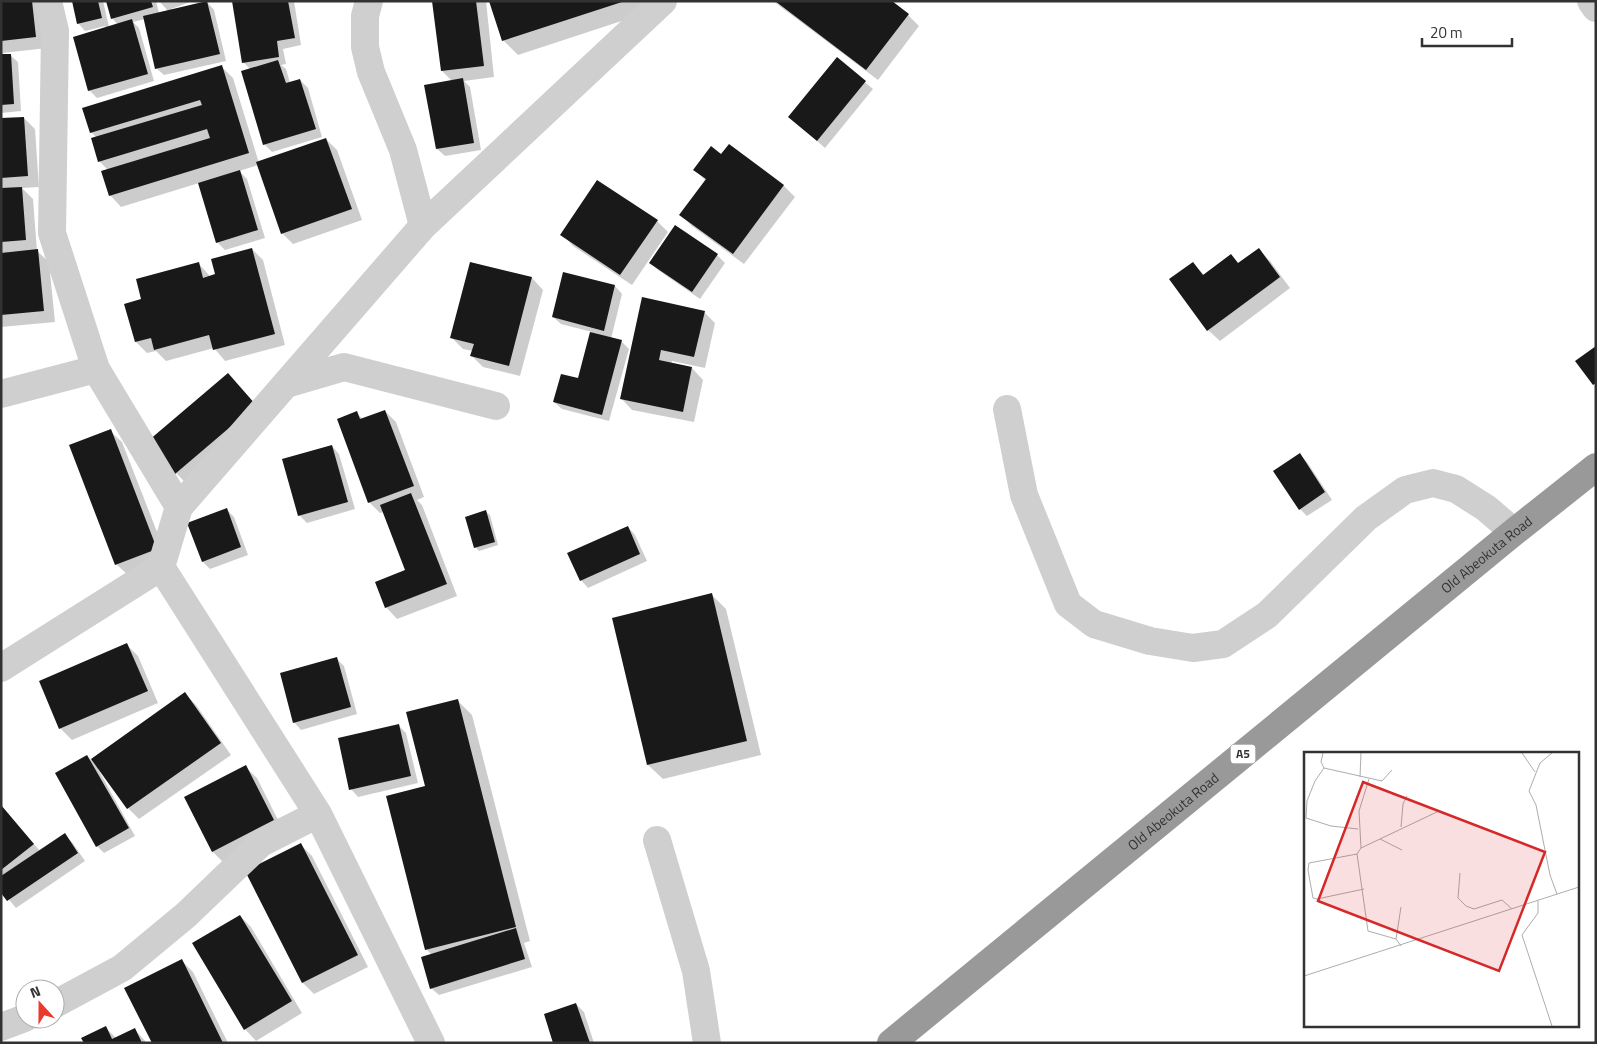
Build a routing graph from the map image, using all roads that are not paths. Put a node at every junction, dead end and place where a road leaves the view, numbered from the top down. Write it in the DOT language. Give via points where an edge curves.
graph roads {
  1 [pos="48,1"];
  2 [pos="369,1"];
  3 [pos="663,1"];
  4 [pos="1591,1"];
  5 [pos="1596,8"];
  6 [pos="423,226"];
  7 [pos="96,368"];
  8 [pos="286,384"];
  9 [pos="1,394"];
  10 [pos="496,406"];
  11 [pos="1007,409"];
  12 [pos="1596,467"];
  13 [pos="179,507"];
  14 [pos="1514,532"];
  15 [pos="161,567"];
  16 [pos="1,668"];
  17 [pos="318,814"];
  18 [pos="657,840"];
  19 [pos="65,999"];
  20 [pos="15,1022"];
  21 [pos="1,1027"];
  22 [pos="431,1043"];
  23 [pos="706,1043"];
  24 [pos="891,1043"];
  1 -- 7 [label="street" via="55,31 52,233"];
  2 -- 6 [label="street" via="365,16 365,47 371,72 403,150"];
  3 -- 6 [label="street"];
  4 -- 5 [label="street"];
  6 -- 8 [label="street"];
  7 -- 9 [label="street"];
  7 -- 13 [label="street"];
  8 -- 10 [label="street" via="344,367"];
  8 -- 13 [label="street"];
  11 -- 14 [label="street" via="1024,495 1068,604 1094,624 1150,641 1193,648 1223,644 1267,615 1366,518 1405,490 1433,483 1456,489 1486,508"];
  12 -- 14 [label="highway, Old Abeokuta Road / A5"];
  13 -- 15 [label="street"];
  14 -- 24 [label="highway, Old Abeokuta Road / A5"];
  15 -- 16 [label="street"];
  15 -- 17 [label="street"];
  17 -- 19 [label="street" via="261,843 186,915 122,968"];
  17 -- 22 [label="street"];
  18 -- 23 [label="street" via="696,971"];
  20 -- 21 [label="street"];
}
